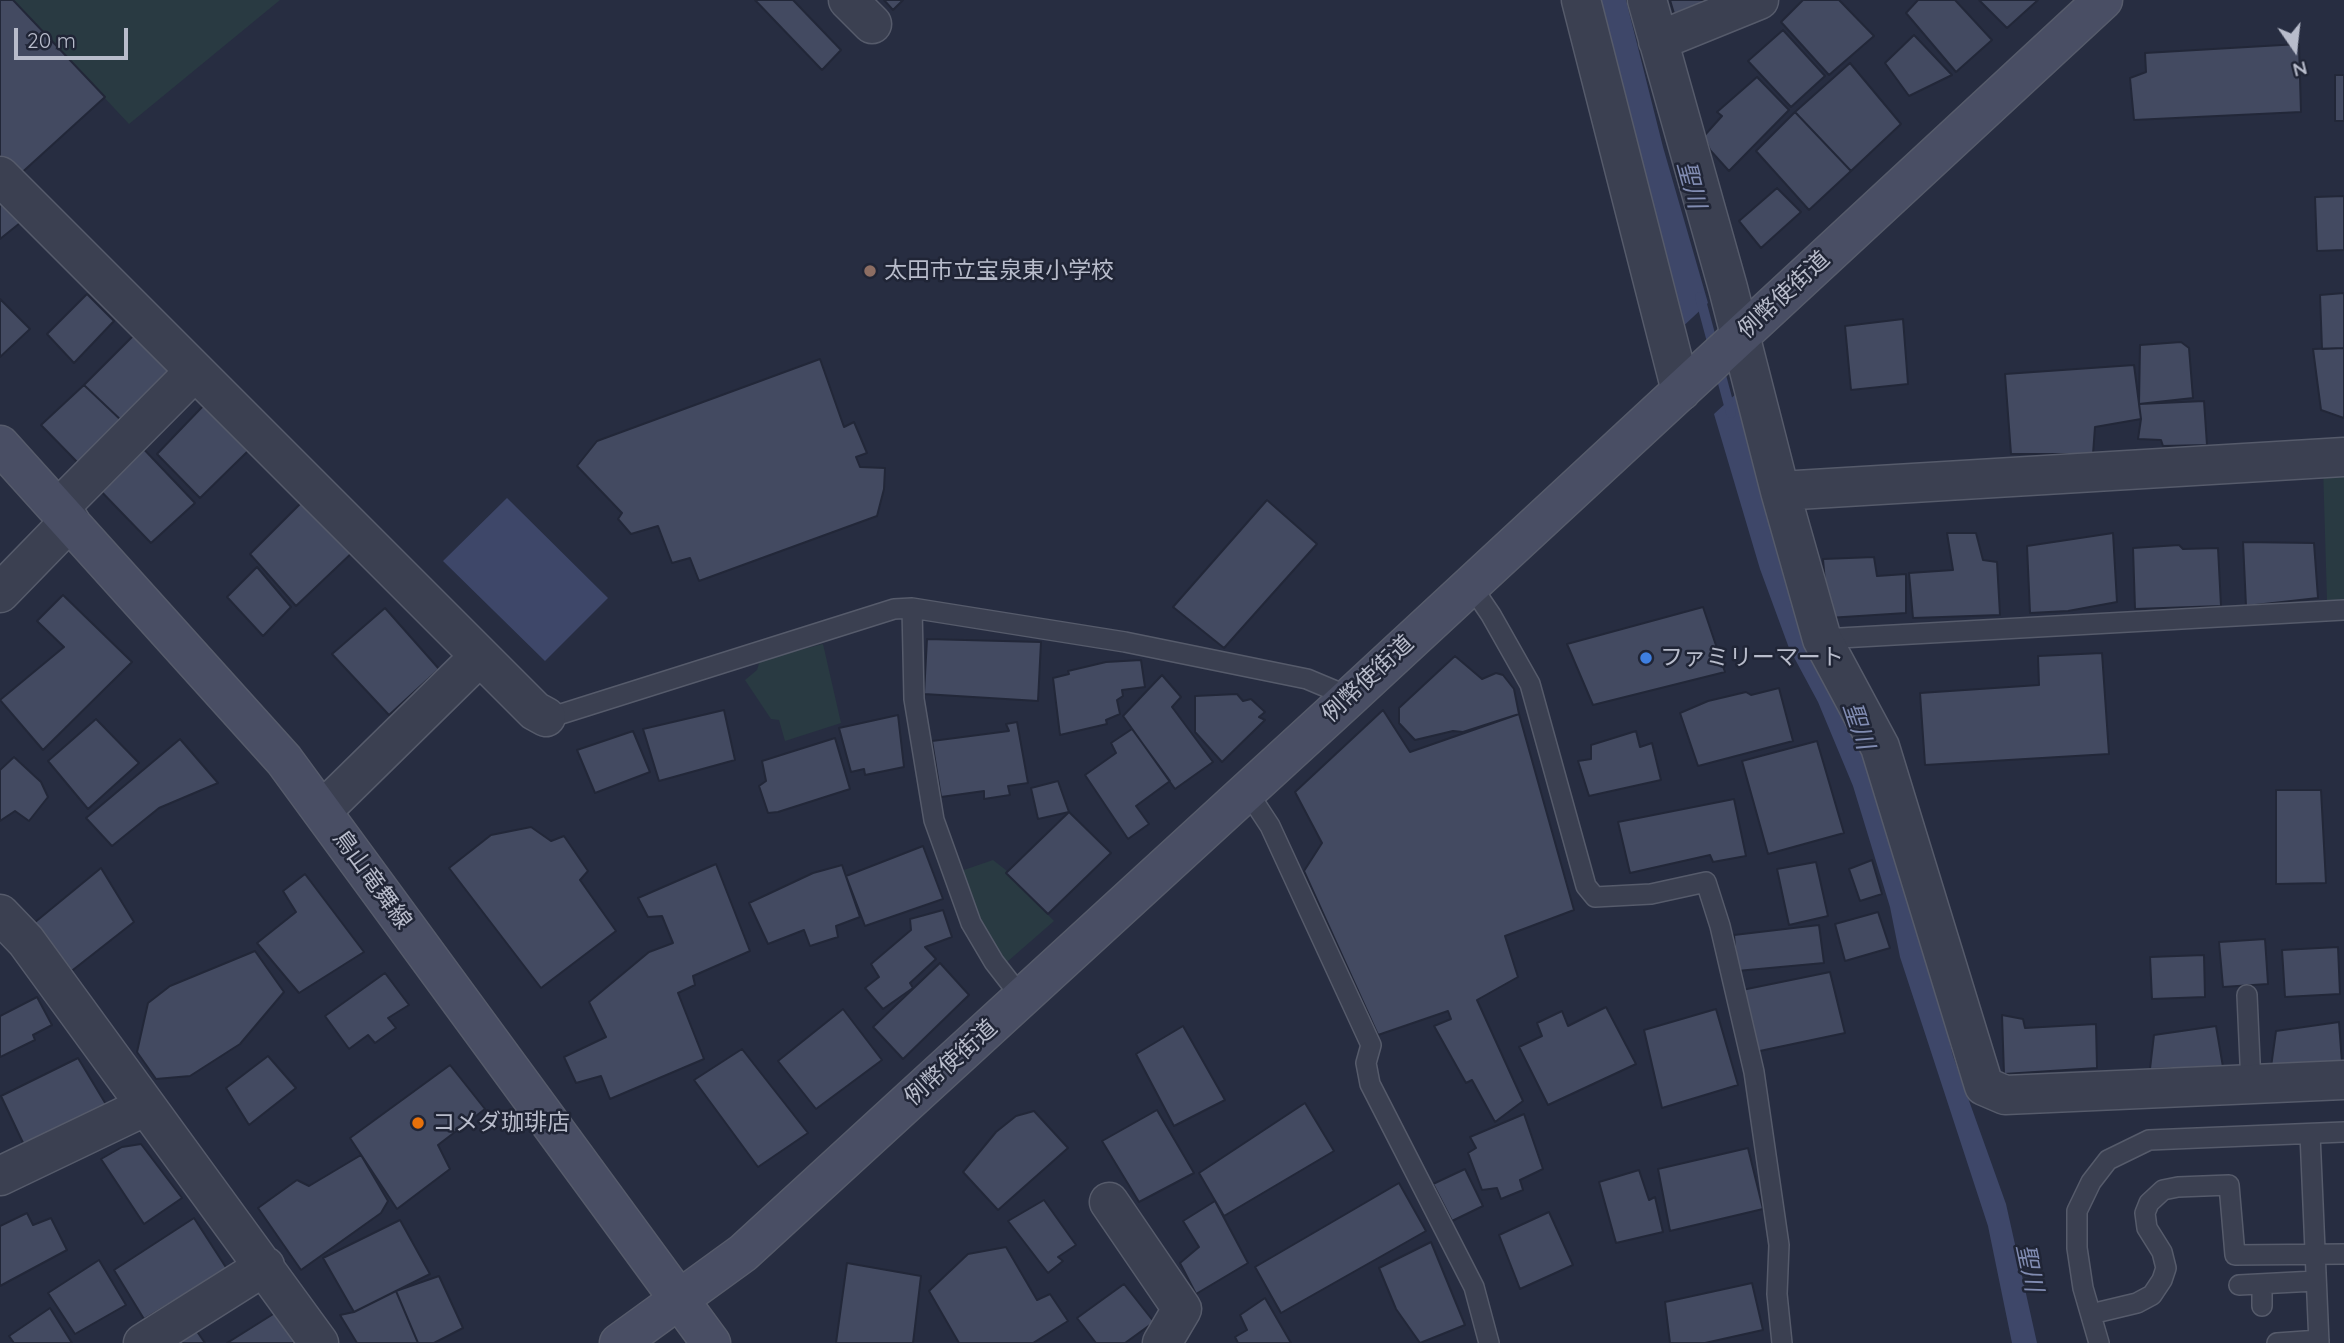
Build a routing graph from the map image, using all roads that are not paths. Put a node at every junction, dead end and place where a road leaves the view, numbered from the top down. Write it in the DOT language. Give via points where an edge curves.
graph roads {
  1 [pos="1581,0"];
  2 [pos="1647,0"];
  3 [pos="1759,0"];
  4 [pos="2103,0"];
  5 [pos="1658,41"];
  6 [pos="0,176"];
  7 [pos="1735,340"];
  8 [pos="195,371"];
  9 [pos="1688,385"];
  10 [pos="0,445"];
  11 [pos="2344,457"];
  12 [pos="1780,491"];
  13 [pos="64,515"];
  14 [pos="1470,584"];
  15 [pos="0,593"];
  16 [pos="912,608"];
  17 [pos="2344,610"];
  18 [pos="1822,639"];
  19 [pos="480,656"];
  20 [pos="1350,697"];
  21 [pos="546,717"];
  22 [pos="1247,791"];
  23 [pos="322,811"];
  24 [pos="9,936"];
  25 [pos="2247,995"];
  26 [pos="1022,998"];
  27 [pos="2344,1080"];
  28 [pos="2250,1084"];
  29 [pos="146,1106"];
  30 [pos="2344,1132"];
  31 [pos="2310,1134"];
  32 [pos="0,1177"];
  33 [pos="1109,1202"];
  34 [pos="2344,1254"];
  35 [pos="2315,1255"];
  36 [pos="265,1266"];
  37 [pos="2315,1281"];
  38 [pos="2262,1284"];
  39 [pos="2239,1285"];
  40 [pos="679,1299"];
  41 [pos="2262,1306"];
  42 [pos="2091,1314"];
  43 [pos="2319,1342"];
  44 [pos="143,1343"];
  45 [pos="320,1343"];
  46 [pos="619,1343"];
  47 [pos="710,1343"];
  48 [pos="1162,1343"];
  49 [pos="1489,1343"];
  50 [pos="1782,1343"];
  51 [pos="2099,1343"];
  52 [pos="2277,1343"];
  1 -- 9 [label="street"];
  2 -- 5 [label="street"];
  3 -- 5 [label="street"];
  4 -- 7 [label="main road, 例幣使街道"];
  5 -- 7 [label="street"];
  6 -- 8 [label="street"];
  7 -- 9 [label="main road, 例幣使街道"];
  7 -- 12 [label="street"];
  8 -- 13 [label="street"];
  8 -- 19 [label="street"];
  9 -- 14 [label="main road, 例幣使街道"];
  10 -- 13 [label="main road, 鳥山竜舞線"];
  11 -- 12 [label="street"];
  12 -- 18 [label="street"];
  13 -- 15 [label="street"];
  13 -- 23 [label="main road, 鳥山竜舞線" via="284,760"];
  14 -- 20 [label="main road, 例幣使街道"];
  14 -- 50 [label="lane" via="1530,684 1586,886 1595,897 1651,894 1706,882 1754,1072 1779,1245"];
  16 -- 20 [label="lane" via="1151,647 1307,680"];
  16 -- 21 [label="lane" via="894,609"];
  16 -- 26 [label="lane" via="914,699 934,820 971,923"];
  17 -- 18 [label="lane"];
  18 -- 28 [label="street" via="1880,747 1984,1086 2005,1094"];
  19 -- 21 [label="street"];
  19 -- 23 [label="street"];
  20 -- 22 [label="main road, 例幣使街道"];
  22 -- 26 [label="main road, 例幣使街道"];
  22 -- 49 [label="lane" via="1270,826 1371,1045 1366,1063 1370,1084 1474,1287"];
  23 -- 40 [label="main road, 鳥山竜舞線"];
  24 -- 29 [label="street"];
  25 -- 28 [label="lane"];
  26 -- 40 [label="main road, 例幣使街道" via="743,1253"];
  27 -- 28 [label="street"];
  29 -- 32 [label="street"];
  29 -- 36 [label="street"];
  30 -- 31 [label="lane"];
  31 -- 35 [label="lane"];
  31 -- 42 [label="lane" via="2149,1140 2108,1160 2077,1210 2077,1248"];
  33 -- 48 [label="street" via="1182,1309"];
  34 -- 35 [label="lane"];
  35 -- 37 [label="lane"];
  35 -- 42 [label="lane" via="2235,1255 2229,1185 2178,1187 2163,1191 2145,1213 2166,1268 2152,1295"];
  36 -- 44 [label="street"];
  36 -- 45 [label="street"];
  37 -- 38 [label="lane"];
  37 -- 43 [label="lane"];
  38 -- 39 [label="lane"];
  38 -- 41 [label="lane"];
  40 -- 46 [label="main road, 例幣使街道"];
  40 -- 47 [label="main road, 鳥山竜舞線"];
  42 -- 51 [label="lane"];
  43 -- 52 [label="lane"];
}
